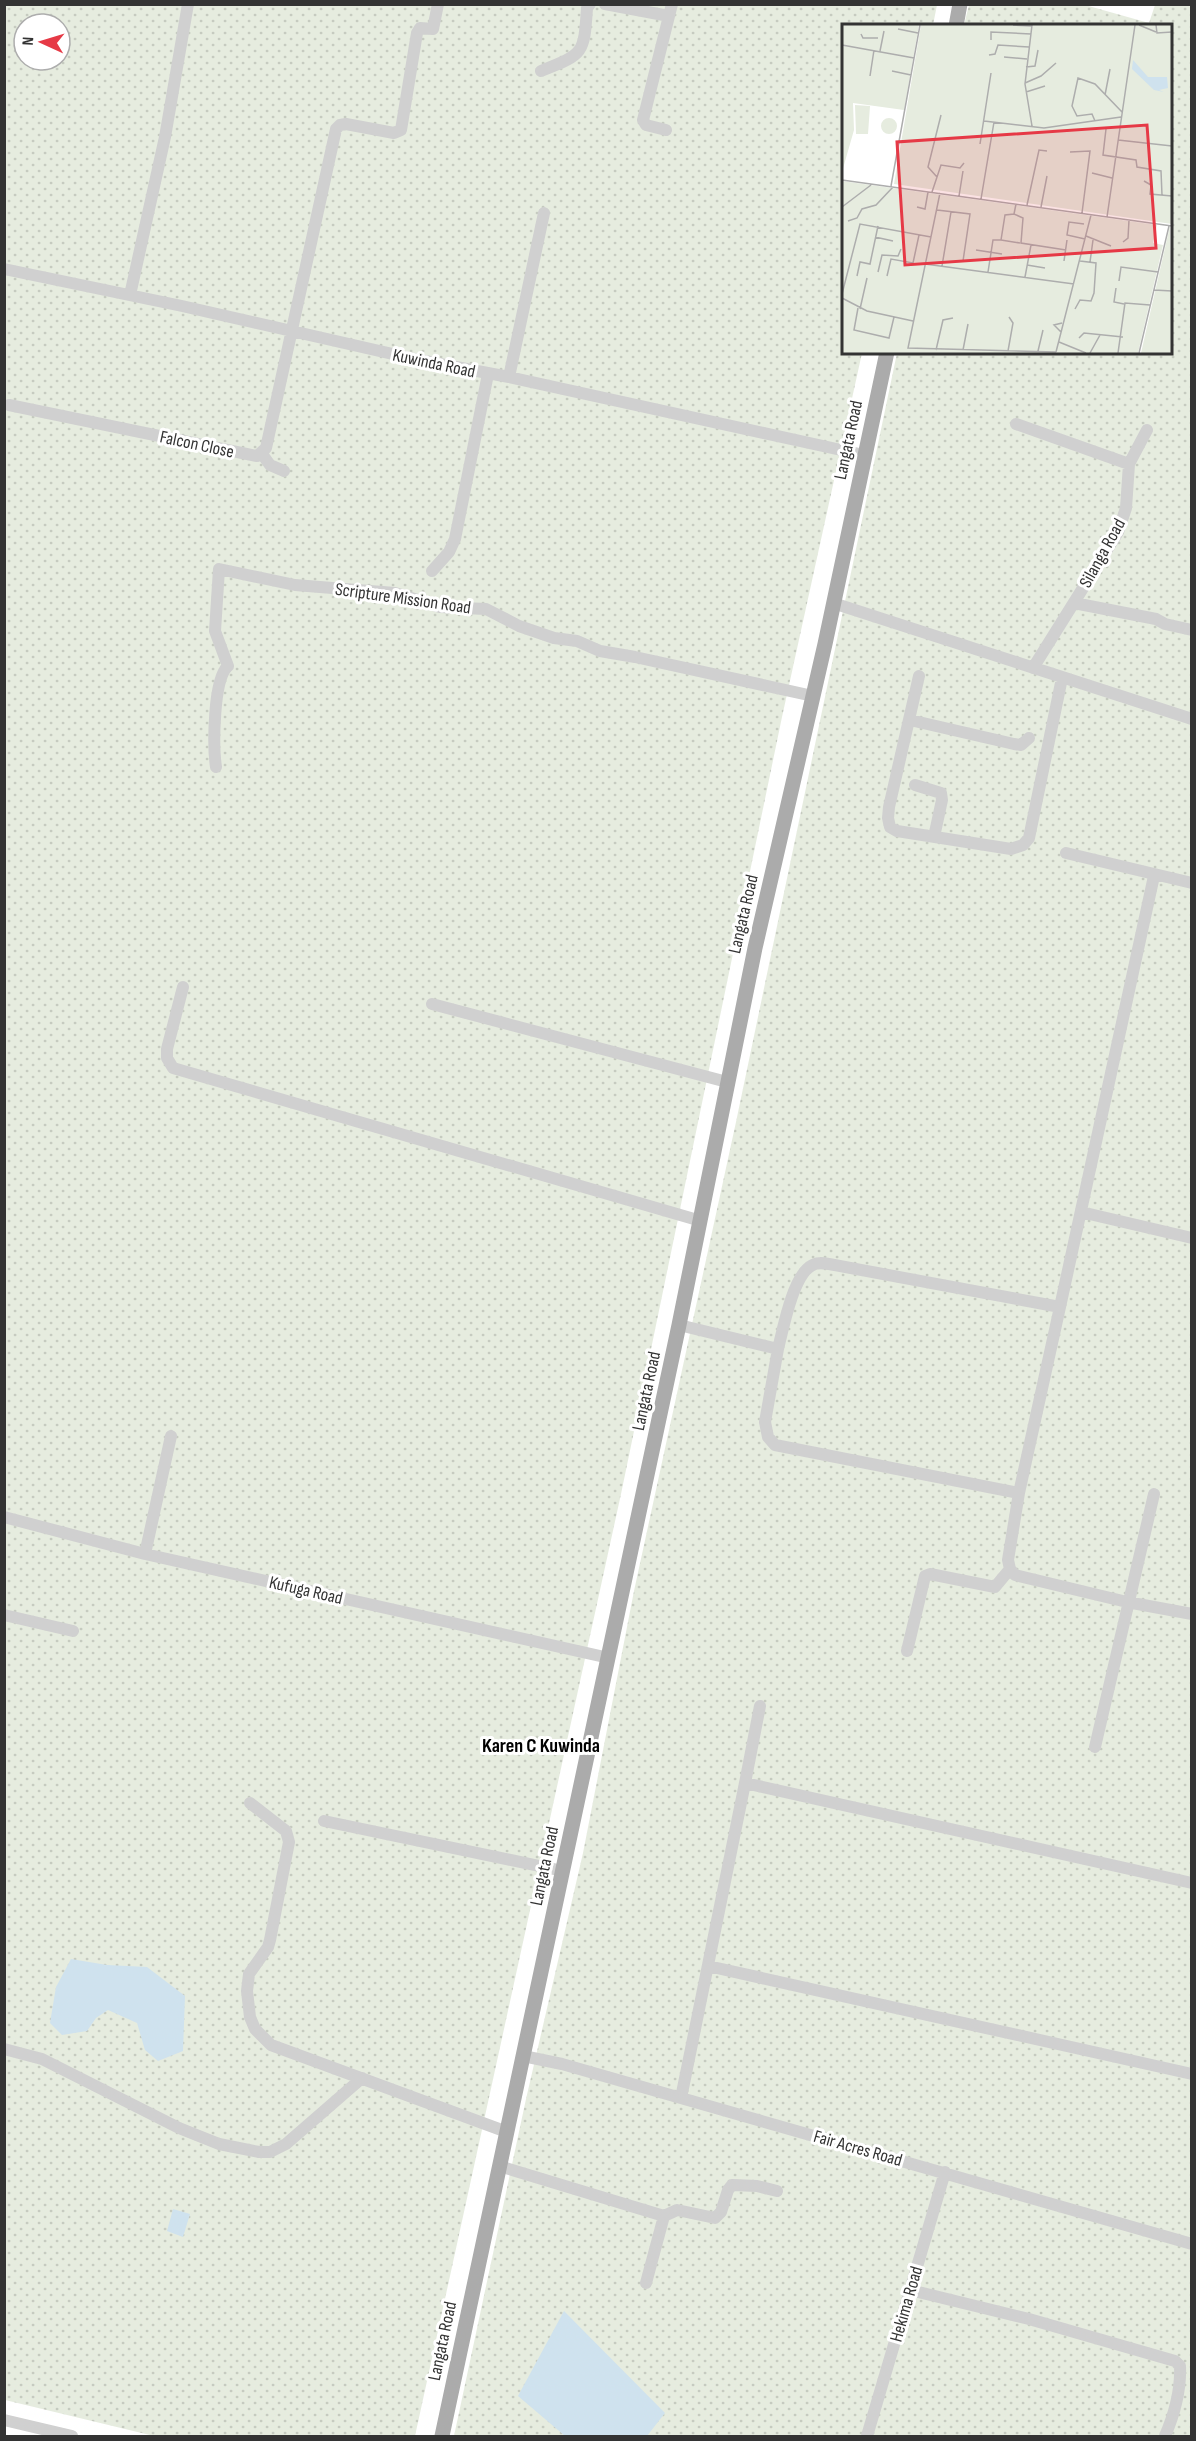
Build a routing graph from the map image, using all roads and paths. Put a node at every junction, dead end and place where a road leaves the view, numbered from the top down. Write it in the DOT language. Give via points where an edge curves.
graph roads {
  1 [pos="188,4"];
  2 [pos="438,4"];
  3 [pos="590,4"];
  4 [pos="605,4"];
  5 [pos="960,4"];
  6 [pos="670,10"];
  7 [pos="956,24"];
  8 [pos="541,71"];
  9 [pos="666,130"];
  10 [pos="544,213"];
  11 [pos="4,269"];
  12 [pos="130,295"];
  13 [pos="291,331"];
  14 [pos="886,354"];
  15 [pos="488,374"];
  16 [pos="509,377"];
  17 [pos="9,405"];
  18 [pos="1016,424"];
  19 [pos="1147,430"];
  20 [pos="262,454"];
  21 [pos="864,455"];
  22 [pos="1129,464"];
  23 [pos="284,471"];
  24 [pos="432,571"];
  25 [pos="833,603"];
  26 [pos="1074,603"];
  27 [pos="1191,630"];
  28 [pos="1034,668"];
  29 [pos="919,676"];
  30 [pos="1062,678"];
  31 [pos="813,696"];
  32 [pos="1191,719"];
  33 [pos="910,720"];
  34 [pos="1029,738"];
  35 [pos="216,767"];
  36 [pos="915,785"];
  37 [pos="934,837"];
  38 [pos="1066,853"];
  39 [pos="1155,876"];
  40 [pos="1191,883"];
  41 [pos="183,987"];
  42 [pos="432,1004"];
  43 [pos="728,1082"];
  44 [pos="1082,1212"];
  45 [pos="701,1221"];
  46 [pos="1191,1238"];
  47 [pos="1060,1307"];
  48 [pos="679,1325"];
  49 [pos="778,1349"];
  50 [pos="171,1436"];
  51 [pos="1019,1493"];
  52 [pos="1154,1494"];
  53 [pos="4,1517"];
  54 [pos="145,1554"];
  55 [pos="1010,1569"];
  56 [pos="1127,1602"];
  57 [pos="1191,1614"];
  58 [pos="4,1616"];
  59 [pos="74,1631"];
  60 [pos="907,1652"];
  61 [pos="609,1658"];
  62 [pos="760,1706"];
  63 [pos="1095,1747"];
  64 [pos="744,1783"];
  65 [pos="250,1803"];
  66 [pos="324,1821"];
  67 [pos="563,1871"];
  68 [pos="1191,1883"];
  69 [pos="708,1966"];
  70 [pos="4,2049"];
  71 [pos="523,2056"];
  72 [pos="1191,2074"];
  73 [pos="362,2078"];
  74 [pos="681,2098"];
  75 [pos="507,2132"];
  76 [pos="499,2166"];
  77 [pos="945,2172"];
  78 [pos="777,2191"];
  79 [pos="664,2216"];
  80 [pos="1191,2244"];
  81 [pos="646,2283"];
  82 [pos="910,2290"];
  83 [pos="4,2420"];
  84 [pos="72,2436"];
  85 [pos="442,2436"];
  86 [pos="867,2436"];
  87 [pos="1166,2436"];
  1 -- 12 [label="street" via="165,137"];
  2 -- 13 [label="street" via="433,29 420,28 417,33 401,130 394,133 346,124 336,129"];
  3 -- 8 [label="street" via="579,51 570,60"];
  4 -- 6 [label="street"];
  5 -- 7 [label="main road"];
  6 -- 9 [label="street" via="643,120 646,125"];
  10 -- 16 [label="street"];
  11 -- 12 [label="street, Kuwinda Road"];
  12 -- 13 [label="street, Kuwinda Road"];
  13 -- 15 [label="street, Kuwinda Road"];
  13 -- 20 [label="street"];
  14 -- 21 [label="main road, Langata Road"];
  15 -- 16 [label="street, Kuwinda Road"];
  15 -- 24 [label="street" via="455,539"];
  16 -- 21 [label="street, Kuwinda Road"];
  17 -- 20 [label="street, Falcon Close"];
  18 -- 22 [label="street"];
  19 -- 22 [label="street, Silanga Road"];
  20 -- 23 [label="street" via="270,465"];
  21 -- 25 [label="main road, Langata Road"];
  22 -- 26 [label="street, Silanga Road" via="1126,508 1118,532"];
  25 -- 28 [label="street"];
  25 -- 31 [label="main road, Langata Road"];
  26 -- 27 [label="street"];
  26 -- 28 [label="street, Silanga Road"];
  28 -- 30 [label="street"];
  29 -- 33 [label="street"];
  30 -- 32 [label="street"];
  30 -- 37 [label="street" via="1026,843 1011,849"];
  31 -- 35 [label="street, Scripture Mission Road" via="600,651 519,626 486,609 440,607 395,593 295,585 219,569 215,631 228,666 223,673 215,719"];
  31 -- 43 [label="main road, Langata Road"];
  33 -- 34 [label="street" via="1014,744 1021,745"];
  33 -- 37 [label="street" via="888,818 890,827 897,831"];
  36 -- 37 [label="street" via="941,793"];
  38 -- 39 [label="street"];
  39 -- 40 [label="street"];
  39 -- 44 [label="street"];
  41 -- 45 [label="street" via="167,1049 173,1068"];
  42 -- 43 [label="street"];
  43 -- 45 [label="main road, Langata Road"];
  44 -- 46 [label="street"];
  44 -- 47 [label="street"];
  45 -- 48 [label="main road, Langata Road"];
  47 -- 49 [label="street" via="815,1264 806,1270 795,1289"];
  47 -- 51 [label="street"];
  48 -- 49 [label="street"];
  48 -- 61 [label="main road, Langata Road"];
  49 -- 51 [label="street" via="765,1422 768,1437 775,1444"];
  50 -- 54 [label="street"];
  51 -- 55 [label="street" via="1008,1560"];
  52 -- 56 [label="street"];
  53 -- 54 [label="street, Kufuga Road"];
  54 -- 61 [label="street, Kufuga Road"];
  55 -- 56 [label="street" via="1020,1578"];
  55 -- 60 [label="street" via="995,1587 925,1575"];
  56 -- 57 [label="street"];
  56 -- 63 [label="street"];
  58 -- 59 [label="street"];
  61 -- 67 [label="main road, Langata Road"];
  62 -- 64 [label="street"];
  64 -- 68 [label="street"];
  64 -- 69 [label="street"];
  65 -- 73 [label="street" via="286,1831 289,1842 268,1947 249,1974 252,2023 271,2046"];
  66 -- 67 [label="street"];
  67 -- 71 [label="main road, Langata Road"];
  69 -- 72 [label="street"];
  69 -- 74 [label="street"];
  70 -- 73 [label="street" via="42,2059 179,2128 219,2144 259,2152 270,2152 286,2144"];
  71 -- 74 [label="street, Fair Acres Road"];
  71 -- 75 [label="main road, Langata Road"];
  73 -- 75 [label="street"];
  74 -- 77 [label="street, Fair Acres Road"];
  75 -- 76 [label="main road, Langata Road"];
  76 -- 79 [label="street"];
  76 -- 85 [label="main road, Langata Road"];
  77 -- 80 [label="street, Fair Acres Road"];
  77 -- 82 [label="street, Hekima Road"];
  78 -- 79 [label="street" via="736,2184 728,2190 715,2218 677,2211"];
  79 -- 81 [label="street"];
  82 -- 86 [label="street, Hekima Road"];
  82 -- 87 [label="street" via="1175,2361 1180,2366 1180,2385"];
  83 -- 84 [label="street"];
}
